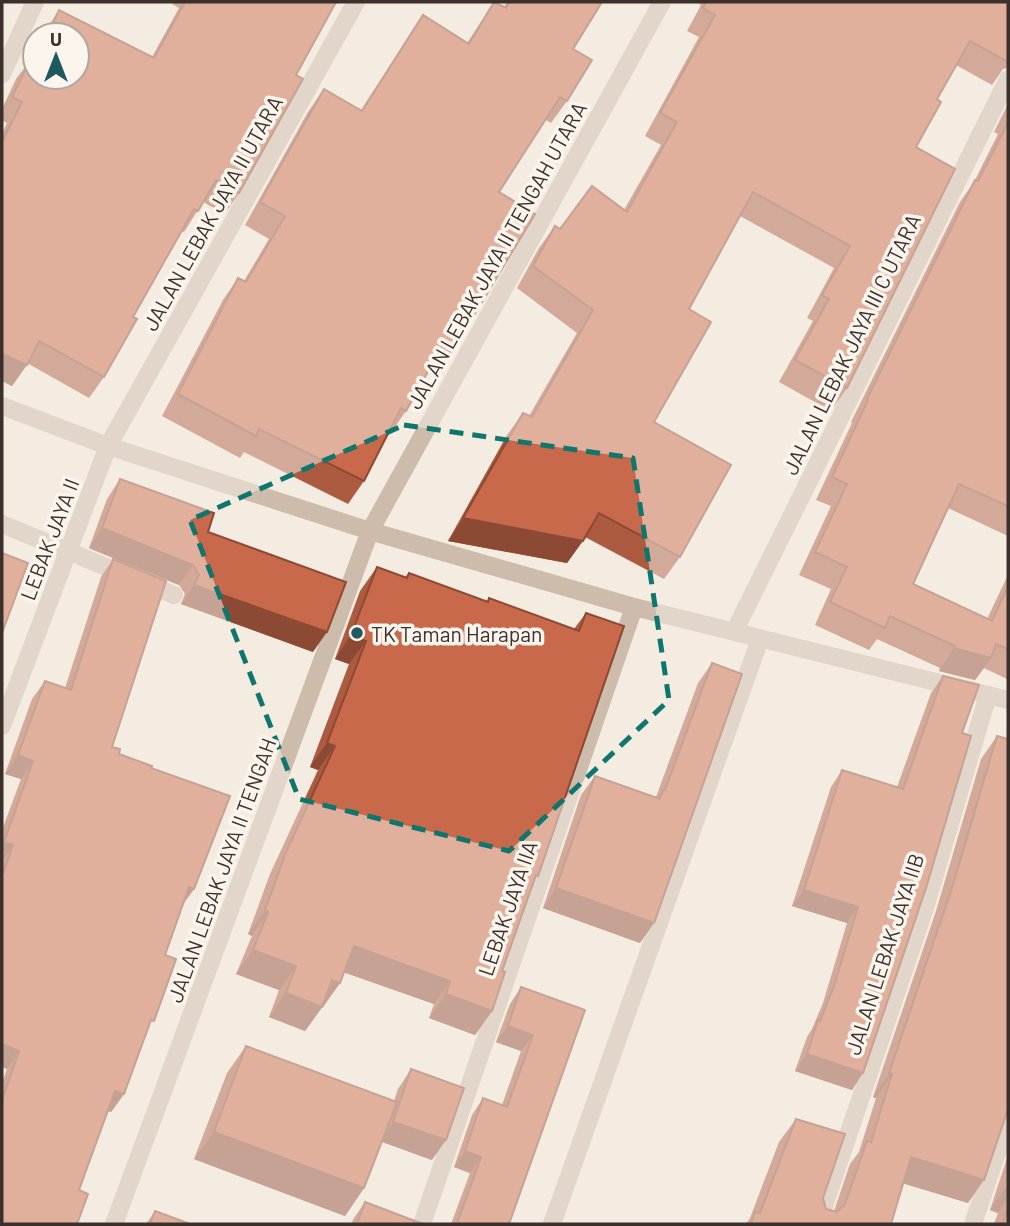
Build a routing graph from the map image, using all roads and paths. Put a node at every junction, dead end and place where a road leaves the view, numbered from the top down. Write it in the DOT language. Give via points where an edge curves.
graph roads {
  1 [pos="35,2"];
  2 [pos="356,2"];
  3 [pos="662,2"];
  4 [pos="2,74"];
  5 [pos="1008,79"];
  6 [pos="2,406"];
  7 [pos="108,446"];
  8 [pos="2,524"];
  9 [pos="370,531"];
  10 [pos="68,552"];
  11 [pos="174,595"];
  12 [pos="634,607"];
  13 [pos="735,630"];
  14 [pos="760,639"];
  15 [pos="988,695"];
  16 [pos="1008,700"];
  17 [pos="2,726"];
  18 [pos="1008,1120"];
  19 [pos="114,1224"];
  20 [pos="422,1224"];
  21 [pos="552,1224"];
  22 [pos="818,1224"];
  23 [pos="973,1224"];
  1 -- 4 [label="street"];
  2 -- 7 [label="street, JALAN LEBAK JAYA II UTARA"];
  3 -- 9 [label="street, JALAN LEBAK JAYA II TENGAH UTARA"];
  5 -- 13 [label="street, JALAN LEBAK JAYA III C UTARA"];
  6 -- 7 [label="street"];
  7 -- 9 [label="street"];
  7 -- 10 [label="street, LEBAK JAYA II"];
  8 -- 10 [label="street"];
  9 -- 12 [label="street"];
  9 -- 19 [label="street, JALAN LEBAK JAYA II TENGAH"];
  10 -- 11 [label="street"];
  10 -- 17 [label="street, LEBAK JAYA II"];
  12 -- 13 [label="street"];
  12 -- 20 [label="street, LEBAK JAYA IIA"];
  13 -- 14 [label="street"];
  14 -- 15 [label="street"];
  14 -- 21 [label="street"];
  15 -- 16 [label="street"];
  15 -- 22 [label="street, JALAN LEBAK JAYA IIB" via="925,908"];
  18 -- 23 [label="street"];
}
